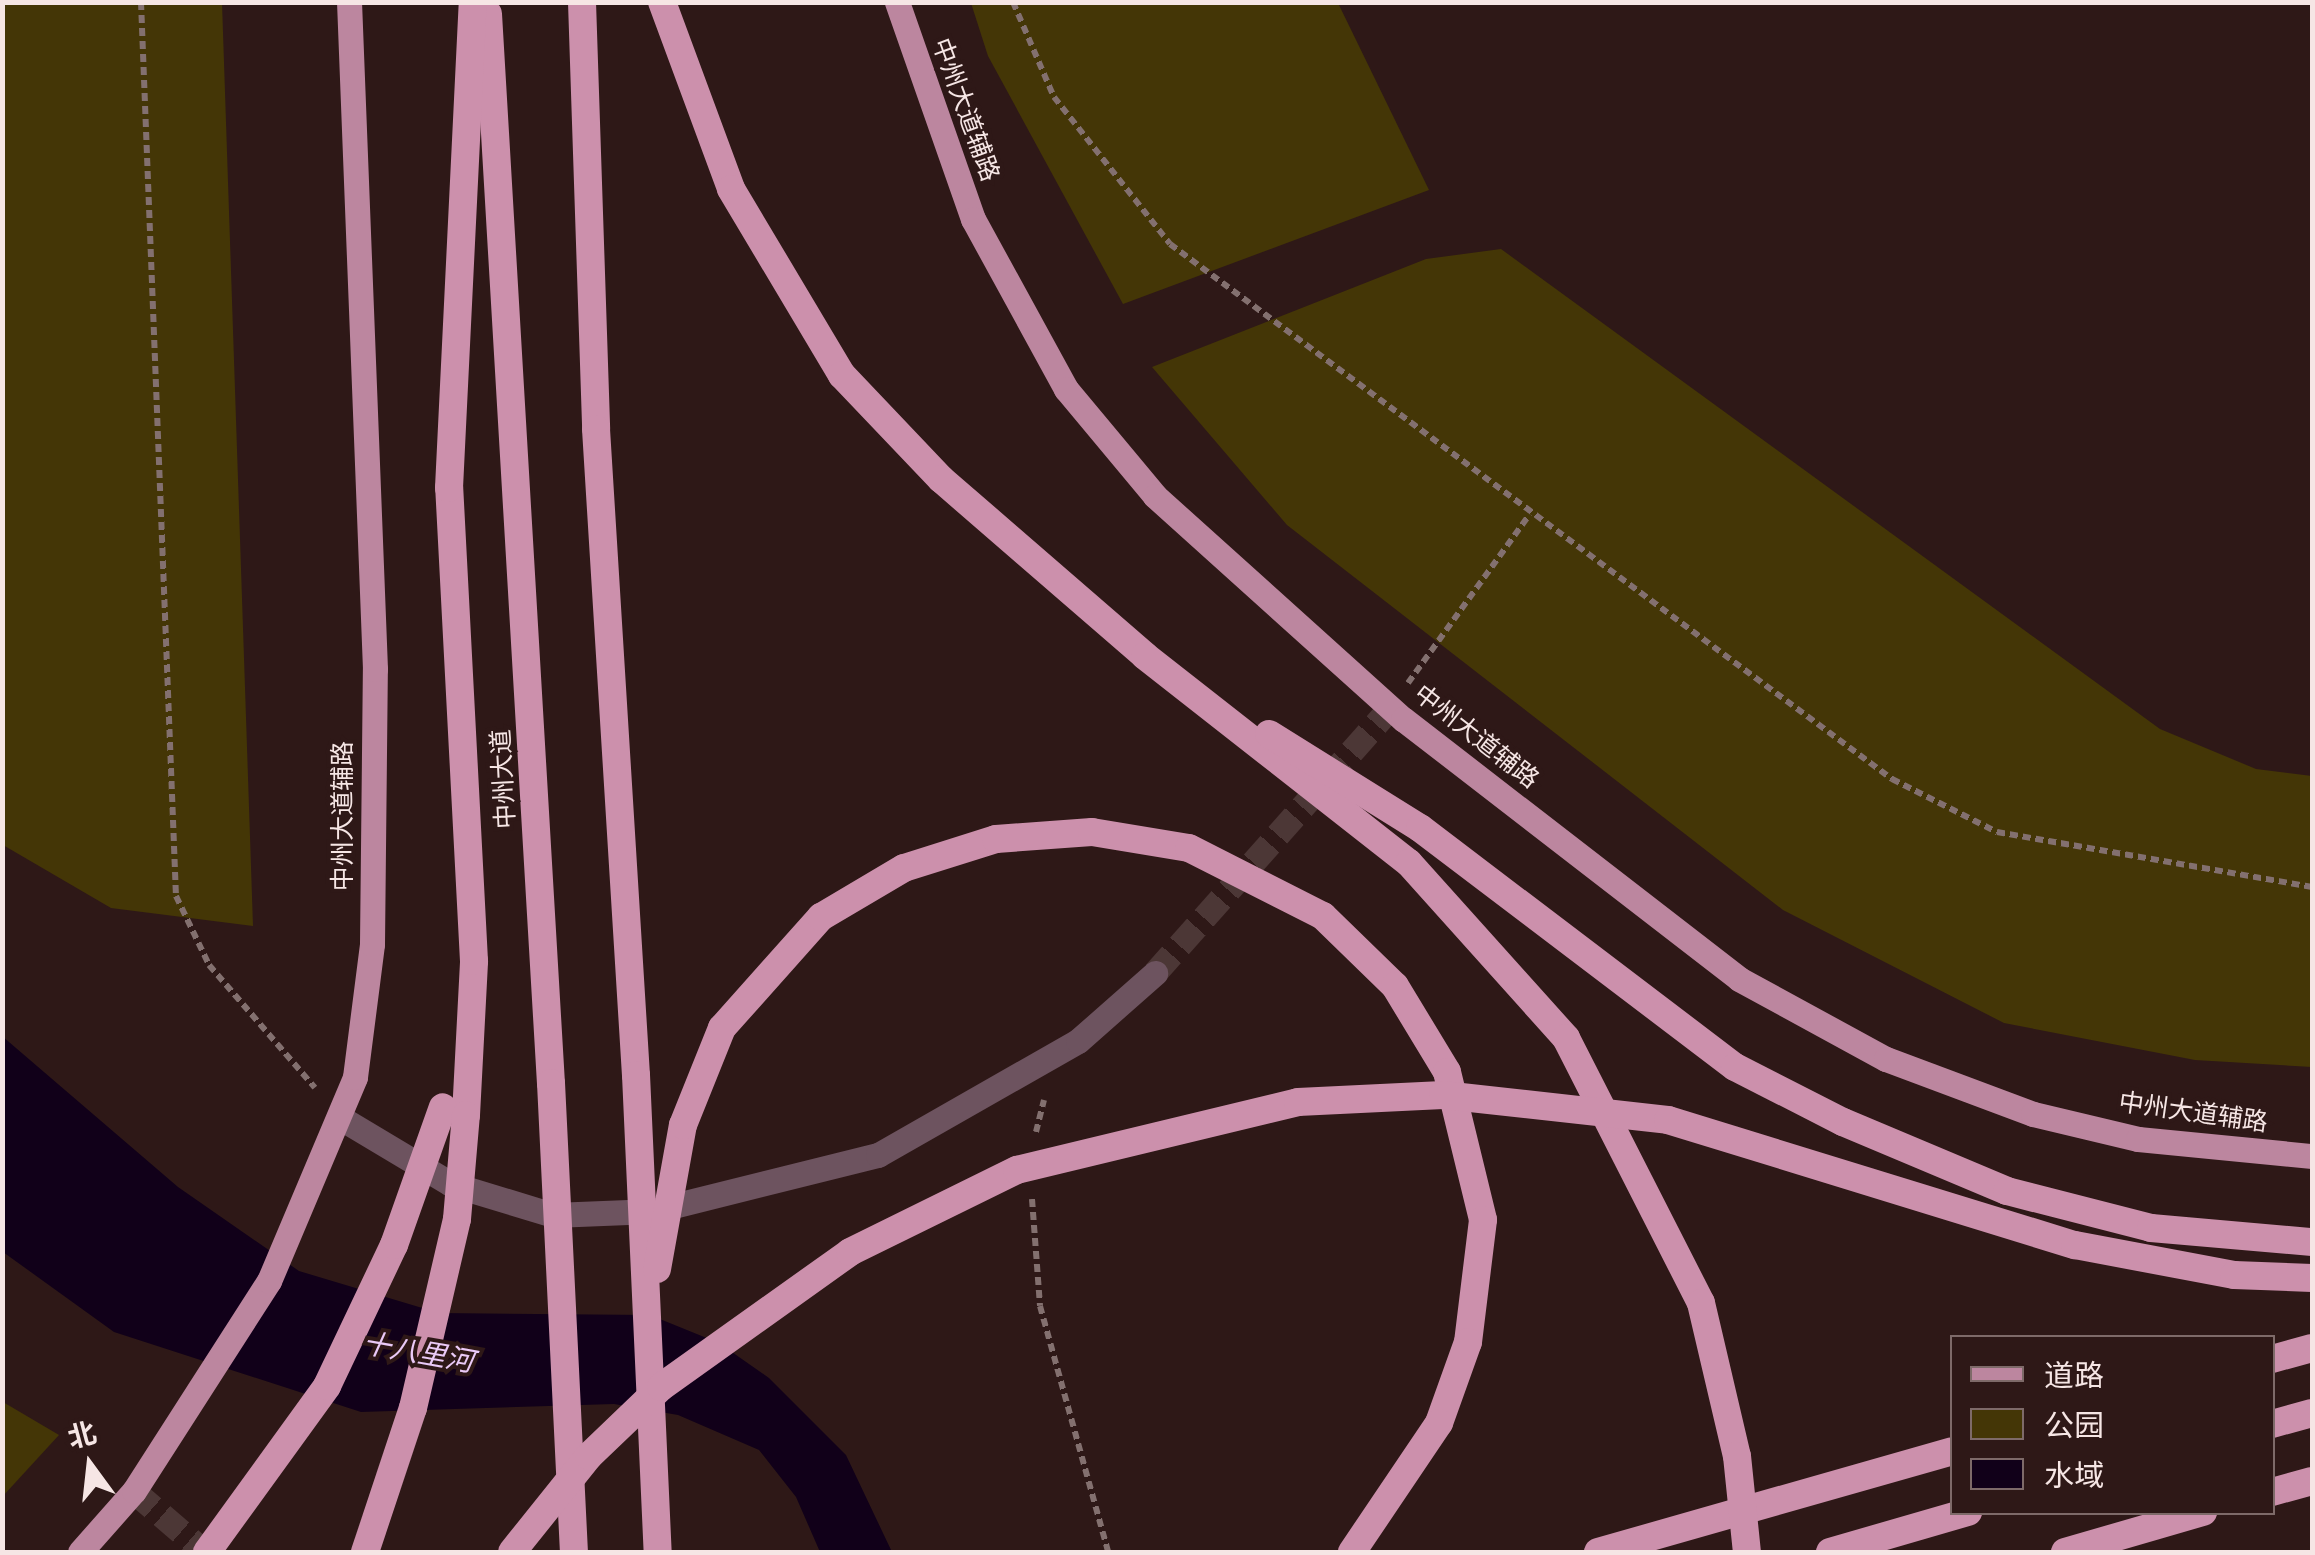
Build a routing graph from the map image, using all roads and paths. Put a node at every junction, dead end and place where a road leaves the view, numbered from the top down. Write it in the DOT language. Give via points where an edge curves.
graph roads {
  1 [pos="141,2"];
  2 [pos="349,2"];
  3 [pos="473,2"];
  4 [pos="488,2"];
  5 [pos="582,2"];
  6 [pos="662,2"];
  7 [pos="898,2"];
  8 [pos="1014,2"];
  9 [pos="1530,514"];
  10 [pos="1145,656"];
  11 [pos="1390,708"];
  12 [pos="2312,887"];
  13 [pos="1154,973"];
  14 [pos="1056,1054"];
  15 [pos="454,1111"];
  16 [pos="334,1128"];
  17 [pos="1034,1140"];
  18 [pos="2312,1156"];
  19 [pos="1032,1191"];
  20 [pos="2312,1242"];
  21 [pos="2312,1278"];
  22 [pos="648,1320"];
  23 [pos="2312,1348"];
  24 [pos="2275,1358"];
  25 [pos="2312,1413"];
  26 [pos="2275,1423"];
  27 [pos="1950,1452"];
  28 [pos="2312,1481"];
  29 [pos="2275,1491"];
  30 [pos="1958,1515"];
  31 [pos="2193,1515"];
  32 [pos="80,1552"];
  33 [pos="207,1552"];
  34 [pos="365,1552"];
  35 [pos="512,1552"];
  36 [pos="574,1552"];
  37 [pos="658,1552"];
  38 [pos="1108,1552"];
  39 [pos="1352,1552"];
  40 [pos="1598,1552"];
  41 [pos="1746,1552"];
  42 [pos="1830,1552"];
  43 [pos="2065,1552"];
  1 -- 16 [label="path" via="176,896 209,965"];
  2 -- 16 [label="main road, 中州大道辅路" via="374,669 372,944 355,1077"];
  3 -- 15 [label="highway" via="449,488 472,1004"];
  4 -- 36 [label="highway, 中州大道, bridge"];
  5 -- 22 [label="highway, bridge" via="596,429"];
  6 -- 10 [label="highway" via="731,189 842,375 941,480"];
  7 -- 11 [label="main road, 中州大道辅路" via="973,219 1066,388 1155,496"];
  8 -- 9 [label="path" via="1054,96 1170,244"];
  9 -- 11 [label="path"];
  9 -- 12 [label="path" via="1955,818 2078,852"];
  10 -- 20 [label="highway" via="1420,828 1583,959 1735,1067 2006,1191 2151,1228"];
  10 -- 41 [label="highway, bridge" via="1408,863 1566,1038 1701,1303 1737,1456"];
  11 -- 18 [label="main road, 中州大道辅路" via="1739,979 1886,1059 2033,1114 2138,1138"];
  13 -- 14 [label="street"];
  14 -- 16 [label="street" via="878,1155 653,1211 553,1215 468,1189"];
  14 -- 17 [label="path"];
  15 -- 33 [label="highway, bridge" via="327,1386"];
  15 -- 34 [label="highway, bridge" via="457,1219 417,1392"];
  16 -- 32 [label="main road, 中州大道辅路" via="270,1281 142,1478"];
  19 -- 38 [label="path" via="1030,1242 1058,1377"];
  21 -- 35 [label="highway, bridge" via="2234,1275 2075,1245 1668,1120 1442,1095 1298,1102 1018,1170 850,1252 661,1388 589,1456"];
  22 -- 37 [label="highway, bridge"];
  22 -- 39 [label="highway, bridge" via="683,1125 722,1028 821,918 904,868 996,839 1092,832 1189,848 1323,916 1395,986 1447,1072 1483,1220 1468,1342 1439,1424"];
  23 -- 24 [label="highway"];
  25 -- 26 [label="highway"];
  27 -- 40 [label="highway"];
  28 -- 29 [label="highway"];
  30 -- 42 [label="highway"];
  31 -- 43 [label="highway"];
}
